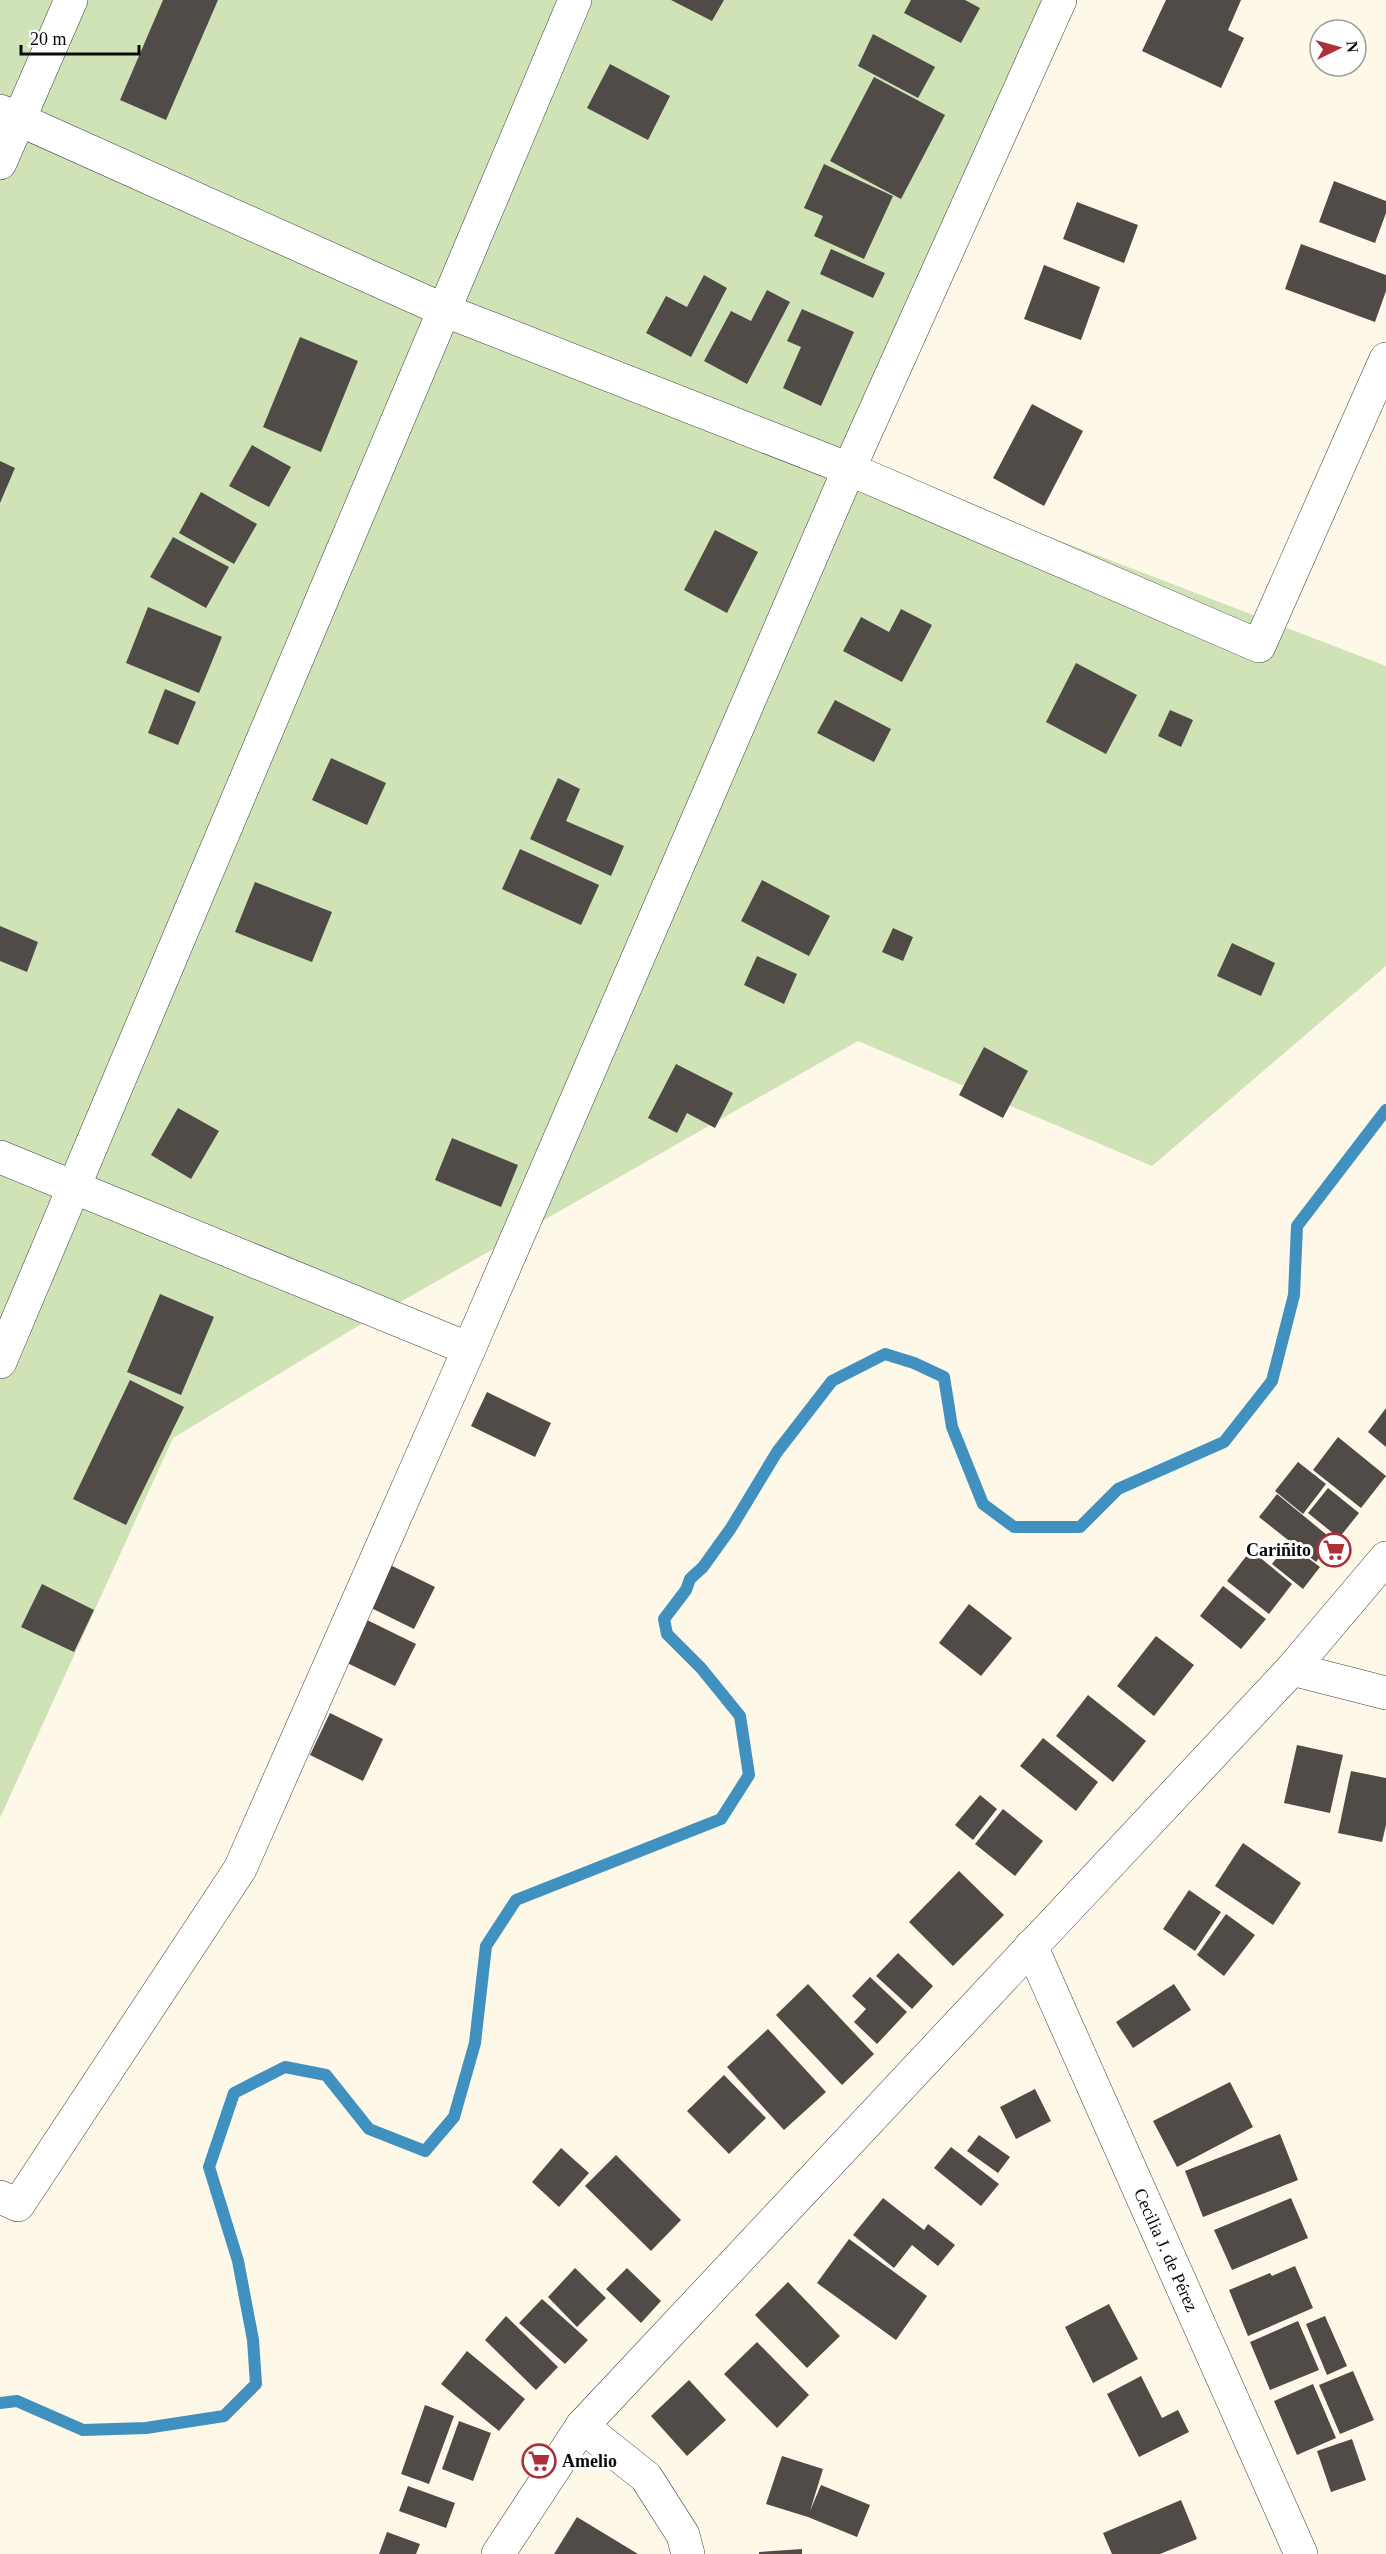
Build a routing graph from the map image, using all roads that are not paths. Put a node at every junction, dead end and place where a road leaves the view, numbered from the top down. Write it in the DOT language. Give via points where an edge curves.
graph roads {
  1 [pos="71,0"];
  2 [pos="575,0"];
  3 [pos="1060,0"];
  4 [pos="10,115"];
  5 [pos="0,163"];
  6 [pos="446,311"];
  7 [pos="1386,359"];
  8 [pos="849,469"];
  9 [pos="0,1157"];
  10 [pos="75,1188"];
  11 [pos="469,1349"];
  12 [pos="0,1362"];
  13 [pos="1386,1558"];
  14 [pos="1292,1669"];
  15 [pos="1386,1693"];
  16 [pos="1031,1946"];
  17 [pos="0,2197"];
  18 [pos="582,2426"];
  19 [pos="498,2554"];
  20 [pos="688,2554"];
  21 [pos="1301,2554"];
  1 -- 4 [label="street"];
  2 -- 6 [label="street"];
  3 -- 8 [label="street"];
  4 -- 5 [label="street"];
  4 -- 6 [label="street"];
  6 -- 8 [label="street"];
  6 -- 10 [label="street"];
  7 -- 8 [label="street" via="1259,646"];
  8 -- 11 [label="street"];
  9 -- 10 [label="street"];
  10 -- 11 [label="street"];
  10 -- 12 [label="street"];
  11 -- 17 [label="street" via="240,1869 18,2205"];
  13 -- 14 [label="street"];
  14 -- 15 [label="street"];
  14 -- 16 [label="street"];
  16 -- 18 [label="street"];
  16 -- 21 [label="street, Cecilia J. de Pérez"];
  18 -- 19 [label="street"];
  18 -- 20 [label="street" via="646,2477 683,2535"];
}
